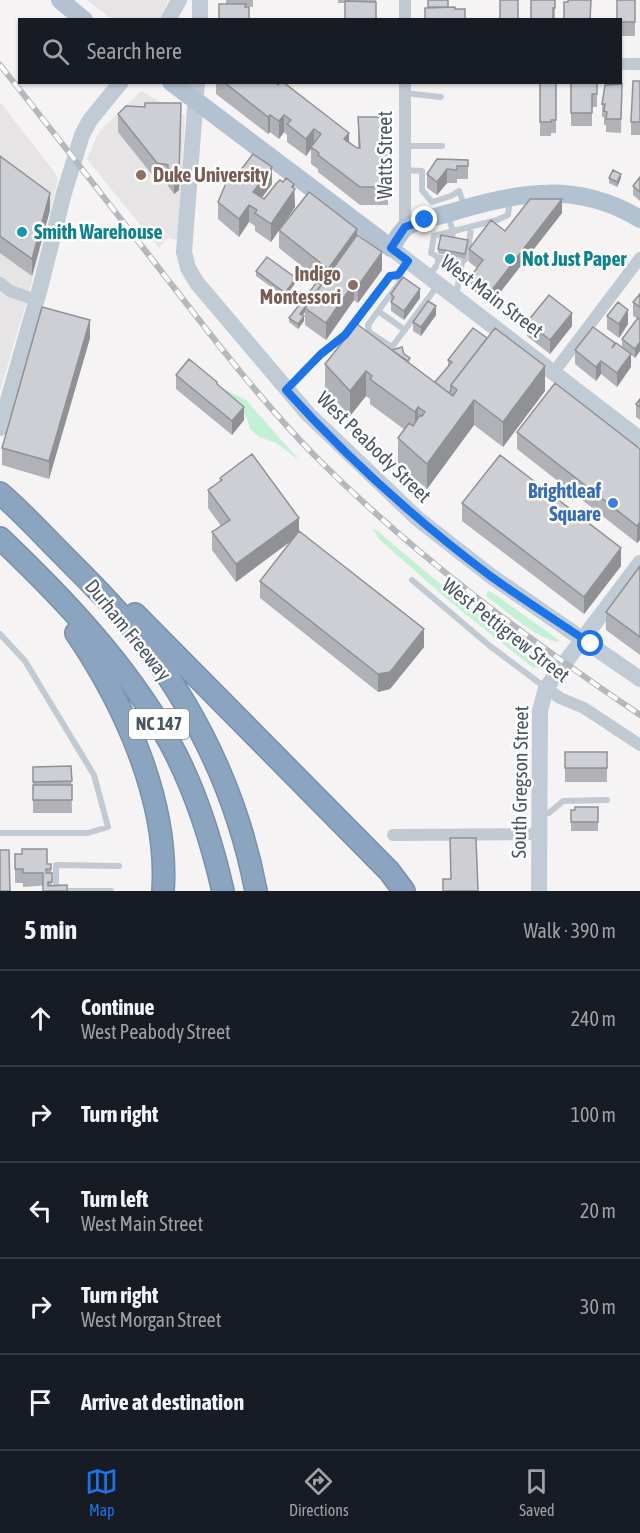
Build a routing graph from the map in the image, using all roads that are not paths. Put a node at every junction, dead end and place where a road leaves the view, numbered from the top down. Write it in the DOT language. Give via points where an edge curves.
graph roads {
  1 [pos="60,0"];
  2 [pos="179,0"];
  3 [pos="200,0"];
  4 [pos="405,0"];
  5 [pos="82,18"];
  6 [pos="169,18"];
  7 [pos="200,18"];
  8 [pos="405,18"];
  9 [pos="622,64"];
  10 [pos="640,64"];
  11 [pos="119,84"];
  12 [pos="177,84"];
  13 [pos="405,88"];
  14 [pos="196,91"];
  15 [pos="441,97"];
  16 [pos="404,146"];
  17 [pos="442,146"];
  18 [pos="404,170"];
  19 [pos="510,196"];
  20 [pos="456,211"];
  21 [pos="640,219"];
  22 [pos="405,227"];
  23 [pos="471,228"];
  24 [pos="453,232"];
  25 [pos="391,248"];
  26 [pos="438,257"];
  27 [pos="640,258"];
  28 [pos="448,259"];
  29 [pos="408,261"];
  30 [pos="462,262"];
  31 [pos="398,275"];
  32 [pos="434,280"];
  33 [pos="0,283"];
  34 [pos="456,297"];
  35 [pos="36,300"];
  36 [pos="378,311"];
  37 [pos="405,330"];
  38 [pos="554,372"];
  39 [pos="286,390"];
  40 [pos="0,429"];
  41 [pos="640,439"];
  42 [pos="6,499"];
  43 [pos="1,538"];
  44 [pos="640,563"];
  45 [pos="412,580"];
  46 [pos="46,584"];
  47 [pos="98,591"];
  48 [pos="0,634"];
  49 [pos="583,639"];
  50 [pos="640,680"];
  51 [pos="546,688"];
  52 [pos="640,745"];
  53 [pos="607,800"];
  54 [pos="538,813"];
  55 [pos="0,833"];
  56 [pos="538,834"];
  57 [pos="393,835"];
  58 [pos="119,866"];
  59 [pos="111,891"];
  60 [pos="163,891"];
  61 [pos="223,891"];
  62 [pos="256,891"];
  63 [pos="404,891"];
  64 [pos="539,891"];
  1 -- 5 [label="main road"];
  2 -- 6 [label="street"];
  3 -- 7 [label="street"];
  4 -- 8 [label="street"];
  9 -- 10 [label="street"];
  11 -- 35 [label="street" via="82,135"];
  12 -- 14 [label="main road, West Main Street"];
  13 -- 15 [label="lane"];
  13 -- 16 [label="street, Watts Street"];
  14 -- 25 [label="main road, West Main Street"];
  14 -- 39 [label="street, West Peabody Street" via="185,260 197,283"];
  16 -- 17 [label="lane"];
  16 -- 18 [label="street, Watts Street"];
  18 -- 20 [label="lane" via="422,171 422,190 432,202 459,190"];
  18 -- 22 [label="street, Watts Street"];
  19 -- 20 [label="main road"];
  19 -- 21 [label="main road" via="582,196"];
  19 -- 23 [label="lane" via="508,214"];
  20 -- 22 [label="main road"];
  20 -- 24 [label="lane"];
  22 -- 25 [label="main road"];
  23 -- 24 [label="lane"];
  23 -- 30 [label="lane" via="467,258"];
  24 -- 26 [label="lane" via="434,236 431,253"];
  24 -- 28 [label="lane"];
  25 -- 29 [label="street, West Main Street"];
  26 -- 28 [label="lane"];
  26 -- 32 [label="lane"];
  27 -- 38 [label="street"];
  28 -- 30 [label="lane"];
  29 -- 31 [label="lane"];
  29 -- 32 [label="street, West Main Street"];
  30 -- 34 [label="lane"];
  31 -- 36 [label="lane" via="400,282"];
  31 -- 39 [label="lane" via="390,276 345,335"];
  32 -- 34 [label="street, West Main Street"];
  32 -- 37 [label="lane"];
  33 -- 35 [label="street"];
  34 -- 38 [label="street, West Main Street"];
  35 -- 40 [label="street"];
  36 -- 37 [label="lane"];
  36 -- 37 [label="lane" via="368,325 369,332 392,346"];
  38 -- 41 [label="street, West Main Street"];
  39 -- 49 [label="street, West Peabody Street" via="418,519 491,576"];
  42 -- 47 [label="highway, Durham Freeway / NC 147"];
  43 -- 46 [label="highway, Durham Freeway / NC 147"];
  44 -- 49 [label="street, South Gregson Street"];
  45 -- 51 [label="lane, West Pettigrew Street"];
  46 -- 60 [label="highway" via="94,660 129,727 159,823"];
  46 -- 61 [label="highway, Durham Freeway / NC 147" via="113,659 169,742 197,803"];
  47 -- 62 [label="highway, Durham Freeway / NC 147" via="144,644 205,739 231,800"];
  47 -- 63 [label="highway" via="118,597 389,871"];
  48 -- 55 [label="lane" via="25,661 94,775 108,827 88,833"];
  49 -- 50 [label="street, West Peabody Street"];
  49 -- 51 [label="street, South Gregson Street"];
  51 -- 52 [label="street, West Pettigrew Street"];
  51 -- 54 [label="street, South Gregson Street" via="540,711"];
  53 -- 54 [label="lane" via="563,801 549,813"];
  54 -- 56 [label="street, South Gregson Street"];
  56 -- 57 [label="street"];
  56 -- 64 [label="street, South Gregson Street"];
  58 -- 59 [label="lane" via="56,865 57,885 67,891"];
}
